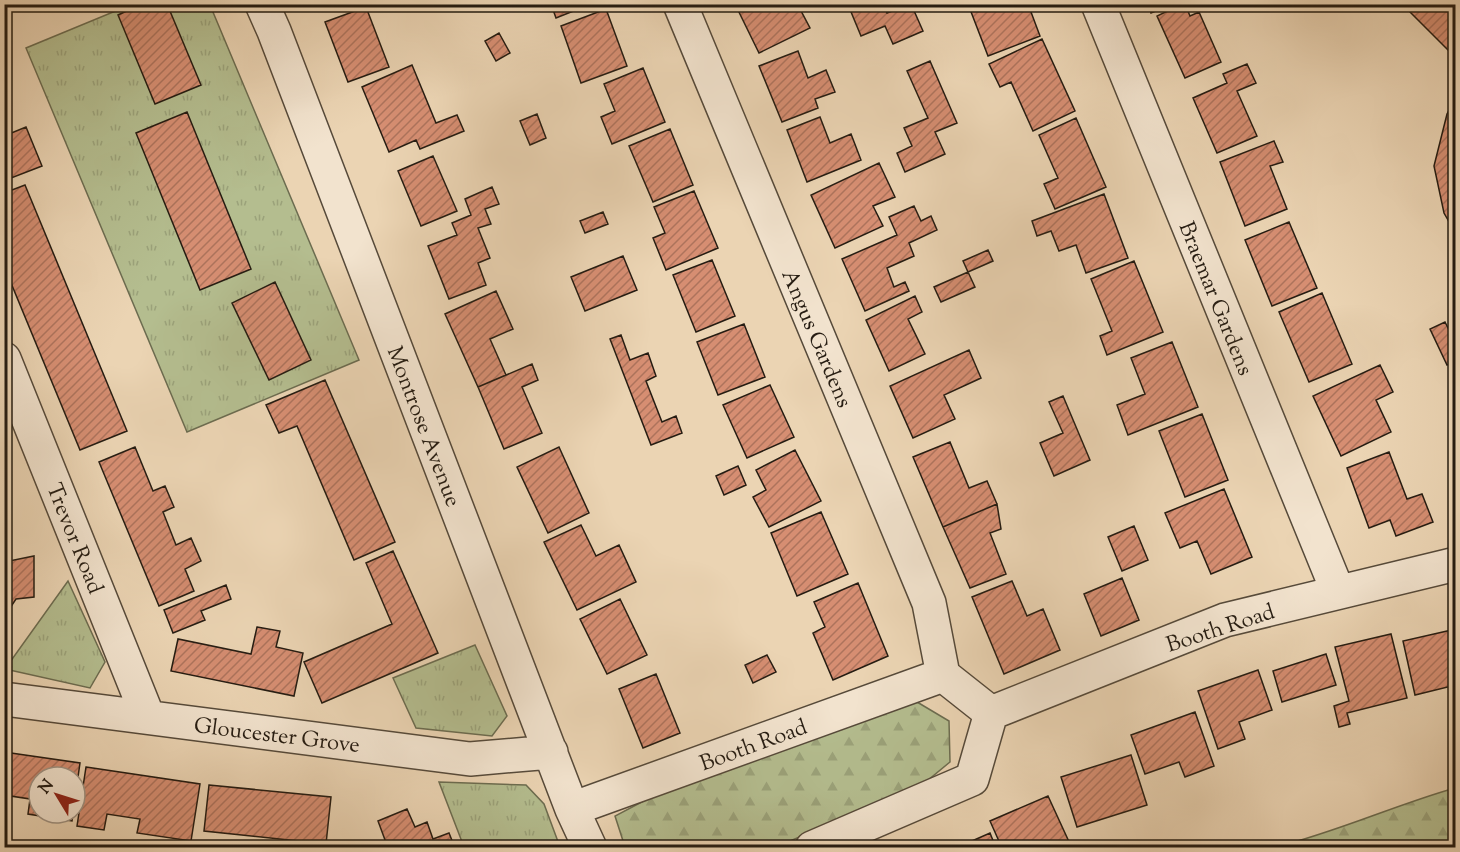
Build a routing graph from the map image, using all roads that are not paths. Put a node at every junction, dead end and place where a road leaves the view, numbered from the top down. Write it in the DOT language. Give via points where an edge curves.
graph roads {
  1 [pos="262,4"];
  2 [pos="680,4"];
  3 [pos="1098,4"];
  4 [pos="4,359"];
  5 [pos="1455,564"];
  6 [pos="1338,592"];
  7 [pos="943,675"];
  8 [pos="4,699"];
  9 [pos="991,712"];
  10 [pos="148,717"];
  11 [pos="550,752"];
  12 [pos="572,809"];
  13 [pos="590,848"];
  14 [pos="812,848"];
  1 -- 11 [label="street, Montrose Avenue"];
  2 -- 7 [label="street, Angus Gardens" via="929,603"];
  3 -- 6 [label="street, Braemar Gardens"];
  4 -- 10 [label="street, Trevor Road"];
  5 -- 6 [label="street, Booth Road"];
  6 -- 9 [label="street, Booth Road" via="1225,620"];
  7 -- 9 [label="street"];
  7 -- 12 [label="street, Booth Road"];
  8 -- 10 [label="street, Gloucester Grove"];
  9 -- 14 [label="street" via="972,779"];
  10 -- 11 [label="street, Gloucester Grove" via="470,759"];
  11 -- 12 [label="street, Montrose Avenue"];
  12 -- 13 [label="street, Montrose Avenue"];
}
